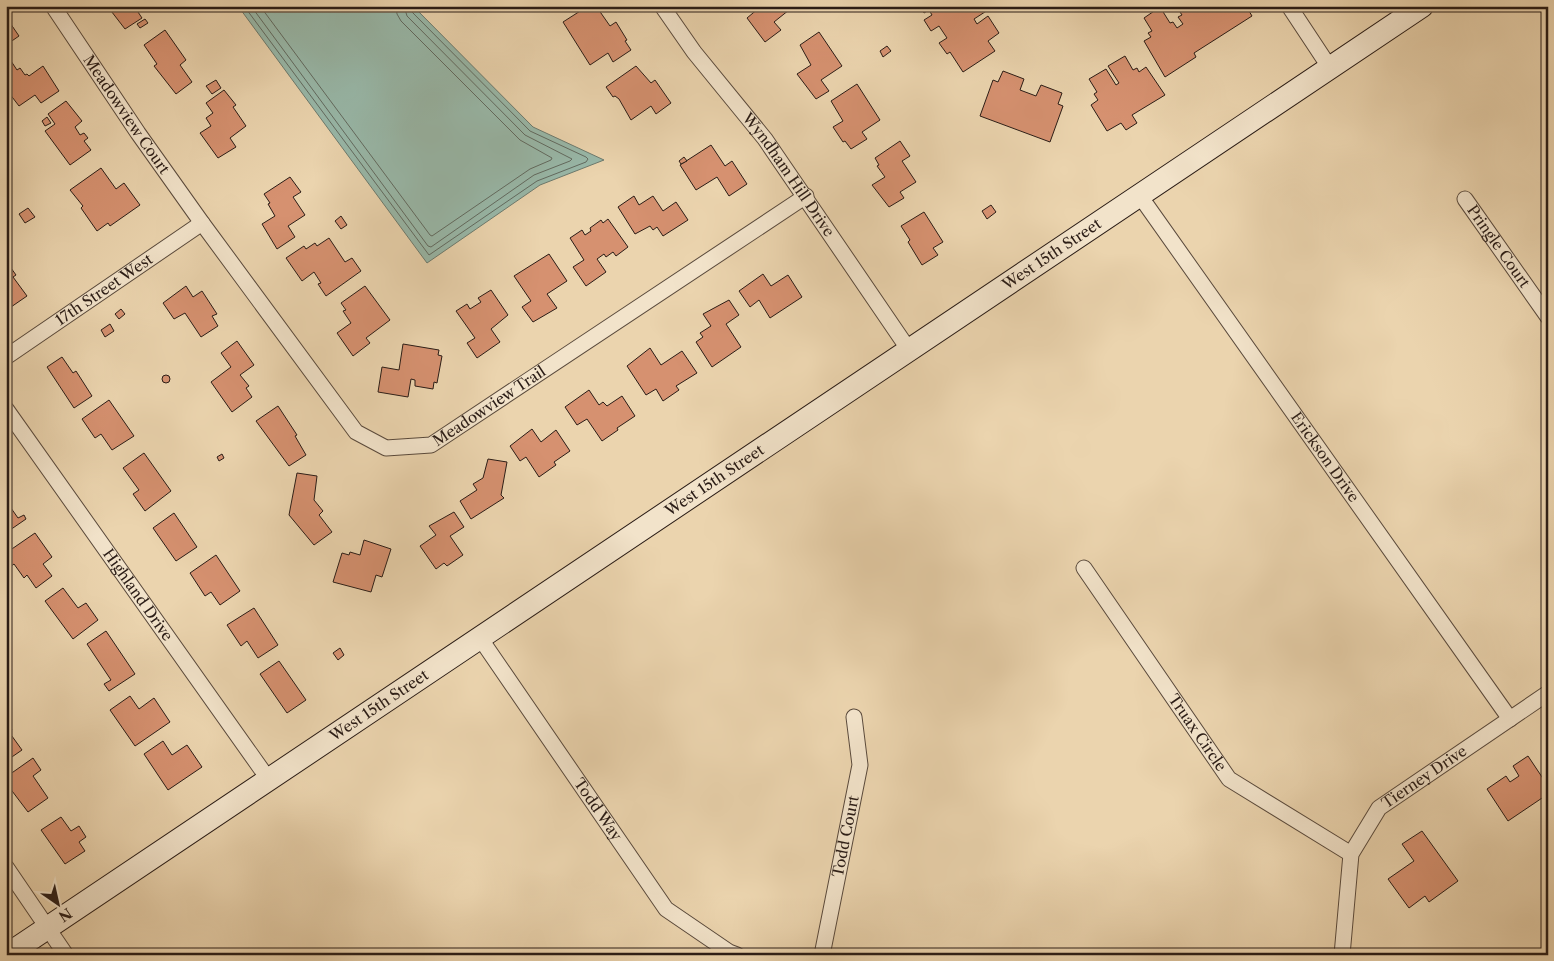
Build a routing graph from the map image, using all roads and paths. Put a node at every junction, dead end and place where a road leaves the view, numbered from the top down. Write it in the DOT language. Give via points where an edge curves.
graph roads {
  1 [pos="53,6"];
  2 [pos="662,6"];
  3 [pos="1289,6"];
  4 [pos="1422,6"];
  5 [pos="1330,68"];
  6 [pos="806,196"];
  7 [pos="1140,196"];
  8 [pos="1465,199"];
  9 [pos="202,223"];
  10 [pos="1548,316"];
  11 [pos="909,350"];
  12 [pos="6,357"];
  13 [pos="6,409"];
  14 [pos="1084,568"];
  15 [pos="480,638"];
  16 [pos="1548,693"];
  17 [pos="854,717"];
  18 [pos="1510,719"];
  19 [pos="268,780"];
  20 [pos="1351,854"];
  21 [pos="6,866"];
  22 [pos="48,927"];
  23 [pos="7,955"];
  24 [pos="66,955"];
  25 [pos="737,955"];
  26 [pos="822,955"];
  27 [pos="1342,955"];
  1 -- 9 [label="street, Meadowview Court"];
  2 -- 6 [label="street, Wyndham Hill Drive"];
  3 -- 5 [label="street"];
  4 -- 5 [label="street, West 15th Street"];
  5 -- 7 [label="street, West 15th Street"];
  6 -- 9 [label="street, Meadowview Trail" via="431,446 386,448 356,432"];
  6 -- 11 [label="street, Wyndham Hill Drive"];
  7 -- 11 [label="street, West 15th Street"];
  7 -- 18 [label="street, Erickson Drive"];
  8 -- 10 [label="street, Pringle Court"];
  9 -- 12 [label="street, 17th Street West"];
  11 -- 15 [label="street, West 15th Street"];
  13 -- 19 [label="street, Highland Drive"];
  14 -- 20 [label="street, Truax Circle" via="1229,779"];
  15 -- 19 [label="street, West 15th Street"];
  15 -- 25 [label="street, Todd Way" via="666,909"];
  16 -- 18 [label="street, Tierney Drive"];
  17 -- 26 [label="street, Todd Court" via="860,765"];
  18 -- 20 [label="street, Tierney Drive" via="1379,808"];
  19 -- 22 [label="street, West 15th Street"];
  20 -- 27 [label="street, Tierney Drive"];
  21 -- 22 [label="street"];
  22 -- 23 [label="street, West 15th Street"];
  22 -- 24 [label="street"];
}
